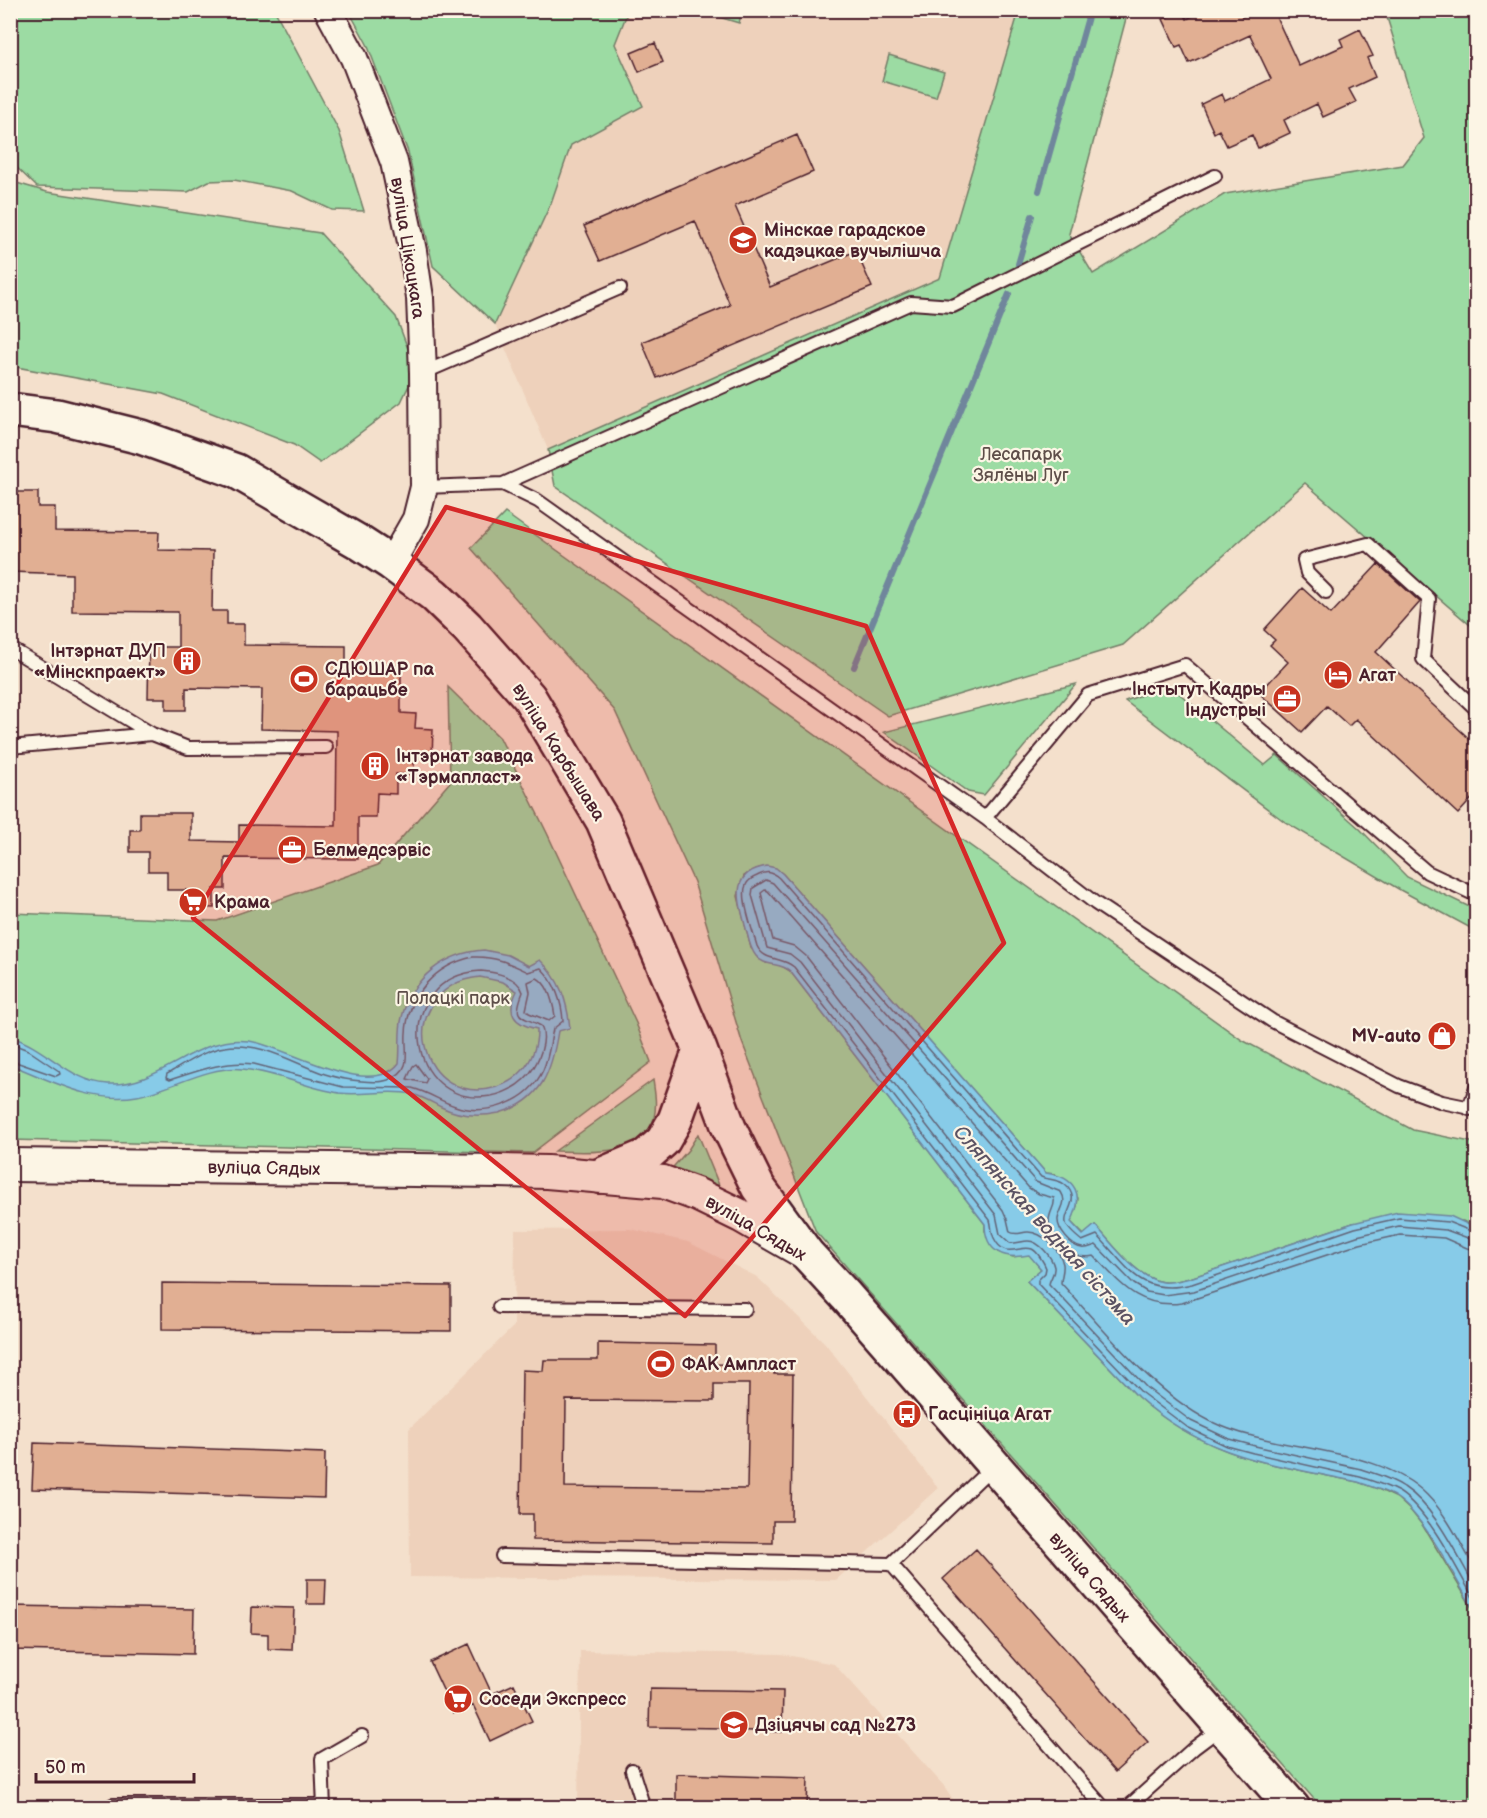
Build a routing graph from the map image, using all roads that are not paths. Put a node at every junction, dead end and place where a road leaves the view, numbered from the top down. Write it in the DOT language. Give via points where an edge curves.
graph roads {
  1 [pos="328,10"];
  2 [pos="1215,176"];
  3 [pos="620,288"];
  4 [pos="423,373"];
  5 [pos="10,410"];
  6 [pos="502,483"];
  7 [pos="424,487"];
  8 [pos="391,563"];
  9 [pos="1326,592"];
  10 [pos="10,648"];
  11 [pos="1476,709"];
  12 [pos="152,734"];
  13 [pos="10,747"];
  14 [pos="326,747"];
  15 [pos="985,818"];
  16 [pos="1476,895"];
  17 [pos="700,1050"];
  18 [pos="1476,1087"];
  19 [pos="1474,1111"];
  20 [pos="10,1165"];
  21 [pos="599,1176"];
  22 [pos="807,1254"];
  23 [pos="499,1307"];
  24 [pos="746,1309"];
  25 [pos="993,1466"];
  26 [pos="502,1556"];
  27 [pos="891,1564"];
  28 [pos="1222,1726"];
  29 [pos="362,1736"];
  30 [pos="632,1770"];
  31 [pos="324,1806"];
  32 [pos="112,1808"];
  33 [pos="644,1808"];
  34 [pos="1104,1808"];
  35 [pos="1127,1808"];
  36 [pos="1293,1808"];
  1 -- 4 [label="street, вуліца Цікоцкага" via="354,58 394,162 420,298"];
  2 -- 6 [label="lane" via="953,306 911,303"];
  3 -- 4 [label="lane"];
  4 -- 7 [label="street, вуліца Цікоцкага"];
  5 -- 8 [label="main road, вуліца Карбышава" via="57,416 141,438 236,471"];
  6 -- 7 [label="lane"];
  6 -- 15 [label="lane" via="538,501"];
  7 -- 8 [label="street, вуліца Цікоцкага" via="416,519"];
  8 -- 17 [label="main road, вуліца Карбышава" via="434,595 467,627 529,698 603,821"];
  9 -- 11 [label="lane" via="1307,573 1304,560 1368,544 1429,599 1423,659"];
  10 -- 12 [label="lane"];
  12 -- 13 [label="lane"];
  12 -- 14 [label="lane" via="188,748"];
  15 -- 16 [label="lane" via="1088,695 1185,665 1427,872"];
  15 -- 19 [label="lane" via="1095,903 1272,1021 1399,1086"];
  17 -- 21 [label="main road" via="675,1120 663,1141 646,1156"];
  17 -- 22 [label="main road, вуліца Карбышава" via="729,1128 758,1187"];
  18 -- 19 [label="lane"];
  20 -- 21 [label="street, вуліца Сядых" via="499,1171"];
  21 -- 22 [label="street, вуліца Сядых" via="663,1182 696,1194"];
  22 -- 25 [label="main road, вуліца Сядых"];
  23 -- 24 [label="lane"];
  25 -- 27 [label="lane"];
  25 -- 28 [label="main road, вуліца Сядых"];
  26 -- 27 [label="lane"];
  27 -- 34 [label="lane"];
  28 -- 35 [label="lane"];
  28 -- 36 [label="main road, вуліца Сядых"];
  29 -- 31 [label="lane" via="322,1759"];
  30 -- 33 [label="lane"];
  31 -- 32 [label="lane"];
}
